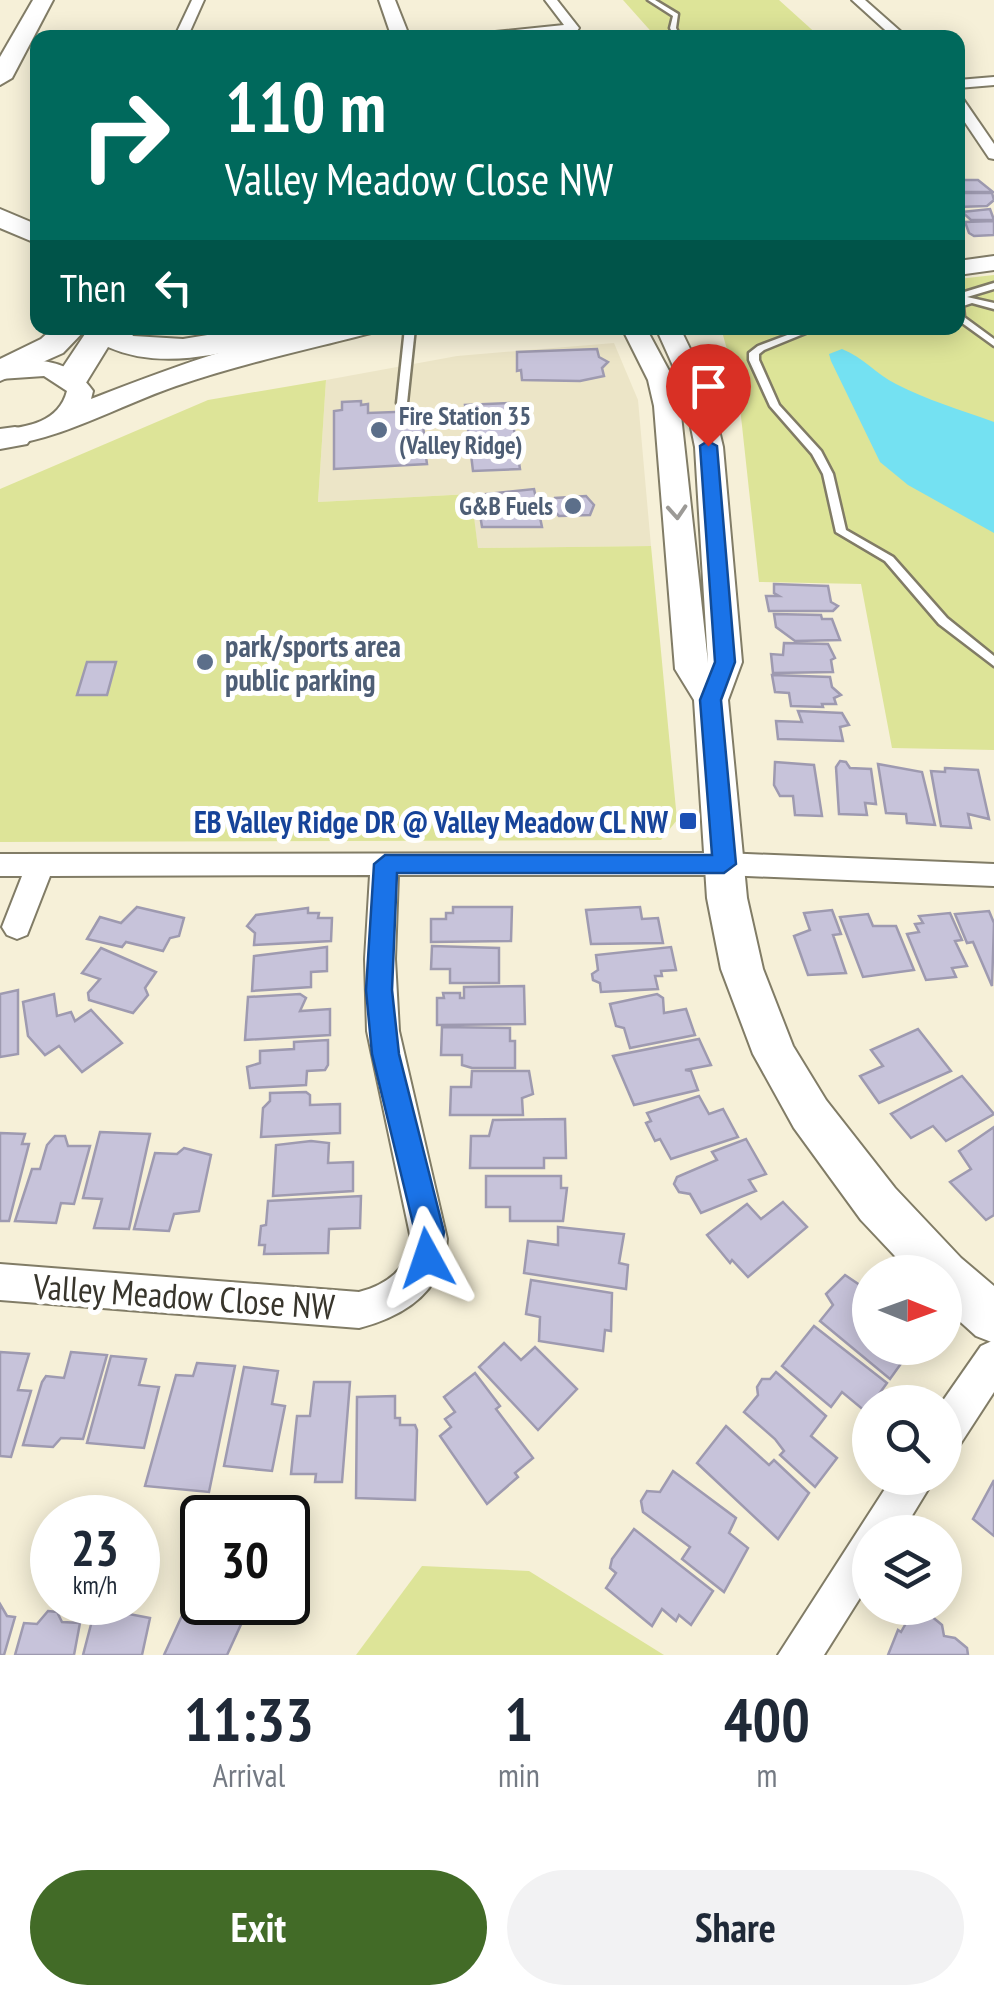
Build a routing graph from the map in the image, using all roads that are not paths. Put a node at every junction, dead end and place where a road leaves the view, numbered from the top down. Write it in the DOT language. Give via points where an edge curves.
graph roads {
  1 [pos="43,0"];
  2 [pos="198,0"];
  3 [pos="370,0"];
  4 [pos="387,0"];
  5 [pos="551,0"];
  6 [pos="651,0"];
  7 [pos="858,0"];
  8 [pos="184,30"];
  9 [pos="379,30"];
  10 [pos="398,30"];
  11 [pos="574,30"];
  12 [pos="674,30"];
  13 [pos="893,30"];
  14 [pos="0,78"];
  15 [pos="994,81"];
  16 [pos="965,85"];
  17 [pos="965,93"];
  18 [pos="982,109"];
  19 [pos="965,112"];
  20 [pos="994,155"];
  21 [pos="0,217"];
  22 [pos="30,249"];
  23 [pos="994,250"];
  24 [pos="965,253"];
  25 [pos="994,263"];
  26 [pos="965,267"];
  27 [pos="994,286"];
  28 [pos="965,298"];
  29 [pos="965,300"];
  30 [pos="994,306"];
  31 [pos="965,322"];
  32 [pos="35,335"];
  33 [pos="64,335"];
  34 [pos="100,335"];
  35 [pos="116,335"];
  36 [pos="255,335"];
  37 [pos="268,335"];
  38 [pos="335,335"];
  39 [pos="409,335"];
  40 [pos="795,335"];
  41 [pos="679,336"];
  42 [pos="640,338"];
  43 [pos="994,343"];
  44 [pos="0,354"];
  45 [pos="0,371"];
  46 [pos="74,381"];
  47 [pos="402,403"];
  48 [pos="54,425"];
  49 [pos="5,438"];
  50 [pos="994,662"];
  51 [pos="710,700"];
  52 [pos="385,864"];
  53 [pos="724,864"];
  54 [pos="0,865"];
  55 [pos="40,865"];
  56 [pos="994,875"];
  57 [pos="16,927"];
  58 [pos="927,1255"];
  59 [pos="0,1282"];
  60 [pos="962,1290"];
  61 [pos="994,1318"];
  62 [pos="994,1359"];
  63 [pos="962,1407"];
  64 [pos="852,1573"];
  65 [pos="799,1655"];
  1 -- 14 [label="highway"];
  2 -- 8 [label="street"];
  3 -- 9 [label="street"];
  4 -- 10 [label="street"];
  5 -- 11 [label="street"];
  6 -- 12 [label="lane" via="676,16"];
  7 -- 13 [label="street"];
  15 -- 16 [label="street"];
  17 -- 18 [label="street"];
  19 -- 20 [label="street"];
  21 -- 22 [label="highway"];
  23 -- 24 [label="street"];
  25 -- 26 [label="street"];
  27 -- 28 [label="lane"];
  29 -- 30 [label="lane"];
  31 -- 43 [label="lane"];
  32 -- 44 [label="highway"];
  33 -- 45 [label="highway"];
  34 -- 46 [label="highway"];
  35 -- 36 [label="highway" via="120,342 153,349"];
  37 -- 46 [label="street" via="118,378"];
  38 -- 48 [label="street" via="186,373"];
  39 -- 47 [label="lane"];
  40 -- 50 [label="lane" via="761,348 754,360 775,406 828,474 841,532 889,559 943,620"];
  41 -- 51 [label="street" via="710,461 725,662"];
  42 -- 51 [label="street, one-way" via="667,406 692,670"];
  45 -- 46 [label="street" via="38,368"];
  46 -- 48 [label="street" via="80,391 75,409"];
  48 -- 49 [label="street"];
  51 -- 53 [label="street"];
  52 -- 53 [label="street"];
  52 -- 55 [label="street"];
  52 -- 59 [label="street, Valley Meadow Close NW" via="379,990 386,1054 429,1232 427,1258 410,1283 389,1301 359,1310"];
  53 -- 56 [label="street"];
  53 -- 58 [label="street" via="742,970 775,1054 840,1157"];
  54 -- 55 [label="street"];
  55 -- 57 [label="street"];
  60 -- 61 [label="street"];
  62 -- 63 [label="street"];
  64 -- 65 [label="street"];
}
